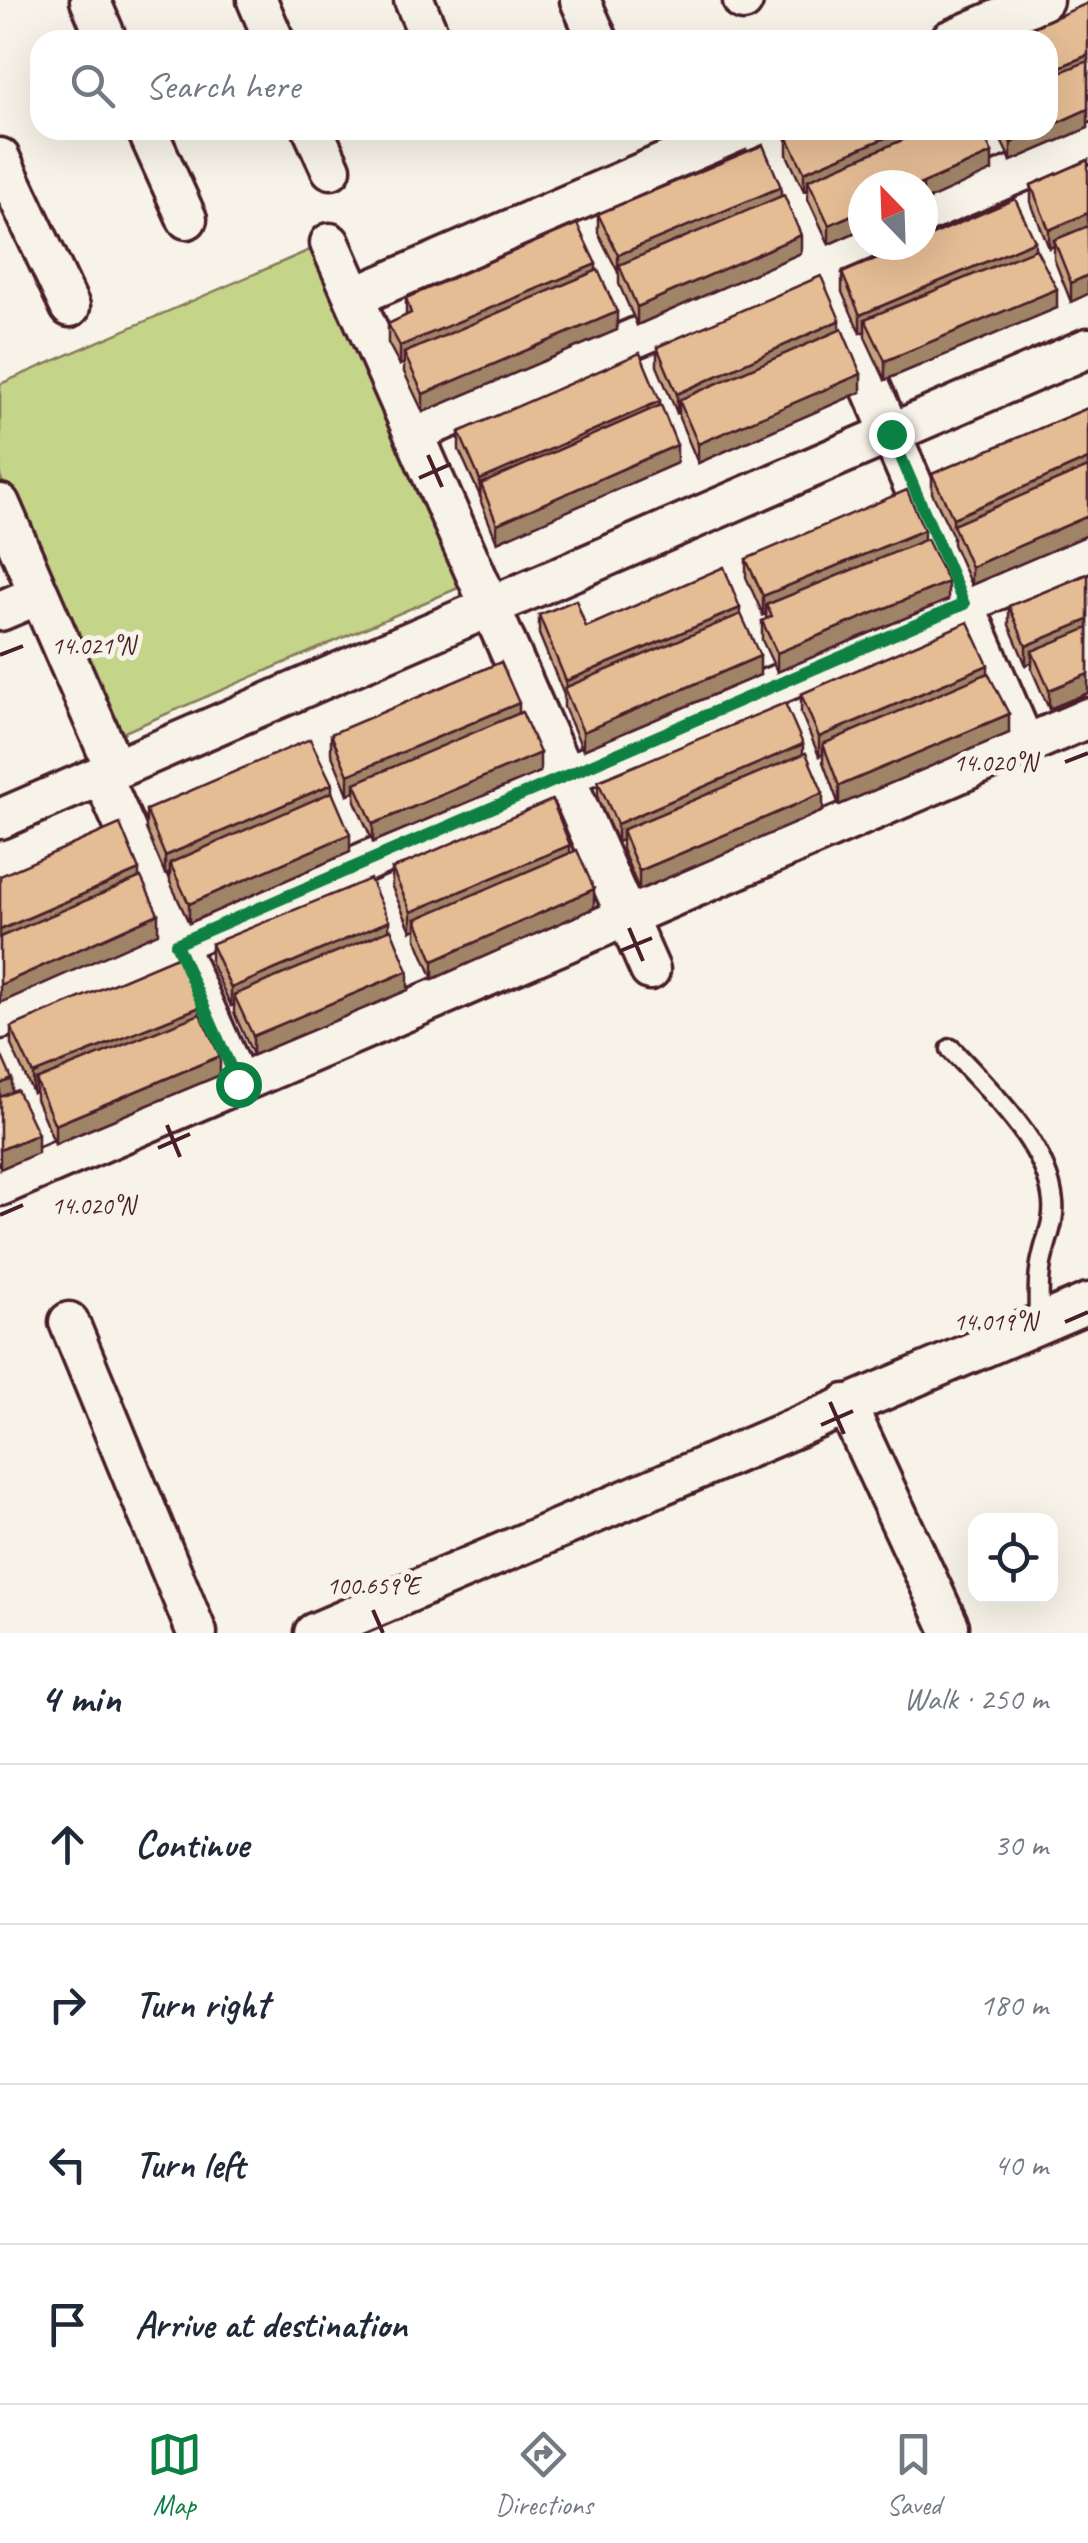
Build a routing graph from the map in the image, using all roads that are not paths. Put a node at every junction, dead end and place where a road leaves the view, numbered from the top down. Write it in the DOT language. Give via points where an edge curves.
graph roads {
  1 [pos="90,0"];
  2 [pos="257,0"];
  3 [pos="414,0"];
  4 [pos="580,0"];
  5 [pos="1043,0"];
  6 [pos="103,30"];
  7 [pos="270,30"];
  8 [pos="427,30"];
  9 [pos="594,30"];
  10 [pos="973,30"];
  11 [pos="151,140"];
  12 [pos="318,140"];
  13 [pos="718,140"];
  14 [pos="764,140"];
  15 [pos="1088,143"];
  16 [pos="0,158"];
  17 [pos="331,170"];
  18 [pos="938,208"];
  19 [pos="187,219"];
  20 [pos="330,243"];
  21 [pos="848,246"];
  22 [pos="816,260"];
  23 [pos="354,297"];
  24 [pos="70,307"];
  25 [pos="1088,348"];
  26 [pos="414,433"];
  27 [pos="891,434"];
  28 [pos="0,504"];
  29 [pos="1088,551"];
  30 [pos="38,595"];
  31 [pos="964,604"];
  32 [pos="490,607"];
  33 [pos="0,612"];
  34 [pos="1088,718"];
  35 [pos="1025,745"];
  36 [pos="108,772"];
  37 [pos="565,776"];
  38 [pos="0,820"];
  39 [pos="626,916"];
  40 [pos="176,944"];
  41 [pos="650,970"];
  42 [pos="0,1019"];
  43 [pos="951,1049"];
  44 [pos="238,1084"];
  45 [pos="0,1186"];
  46 [pos="1088,1304"];
  47 [pos="69,1322"];
  48 [pos="1039,1324"];
  49 [pos="846,1404"];
  50 [pos="949,1626"];
  51 [pos="197,1633"];
  52 [pos="314,1633"];
  1 -- 6 [label="street"];
  2 -- 7 [label="street"];
  3 -- 8 [label="street"];
  4 -- 9 [label="street"];
  5 -- 10 [label="street"];
  11 -- 19 [label="street"];
  12 -- 17 [label="street"];
  13 -- 23 [label="street"];
  14 -- 22 [label="street"];
  15 -- 18 [label="street"];
  16 -- 24 [label="street"];
  20 -- 23 [label="street"];
  21 -- 22 [label="street"];
  22 -- 26 [label="street"];
  22 -- 27 [label="street"];
  23 -- 26 [label="street"];
  25 -- 27 [label="street"];
  26 -- 32 [label="street"];
  27 -- 31 [label="street"];
  27 -- 32 [label="street"];
  28 -- 30 [label="street"];
  29 -- 31 [label="street"];
  30 -- 33 [label="street"];
  30 -- 36 [label="street"];
  31 -- 35 [label="street"];
  31 -- 37 [label="street"];
  32 -- 36 [label="street"];
  32 -- 37 [label="street"];
  34 -- 35 [label="street"];
  35 -- 39 [label="street"];
  36 -- 38 [label="street"];
  36 -- 40 [label="street"];
  37 -- 39 [label="street"];
  37 -- 40 [label="street"];
  39 -- 41 [label="street"];
  39 -- 44 [label="street"];
  40 -- 42 [label="street"];
  40 -- 44 [label="street"];
  43 -- 48 [label="lane" via="1004,1108 1048,1180 1054,1204 1042,1256"];
  44 -- 45 [label="street"];
  46 -- 48 [label="street"];
  47 -- 51 [label="street"];
  48 -- 49 [label="street"];
  49 -- 50 [label="street"];
  49 -- 52 [label="street"];
}
